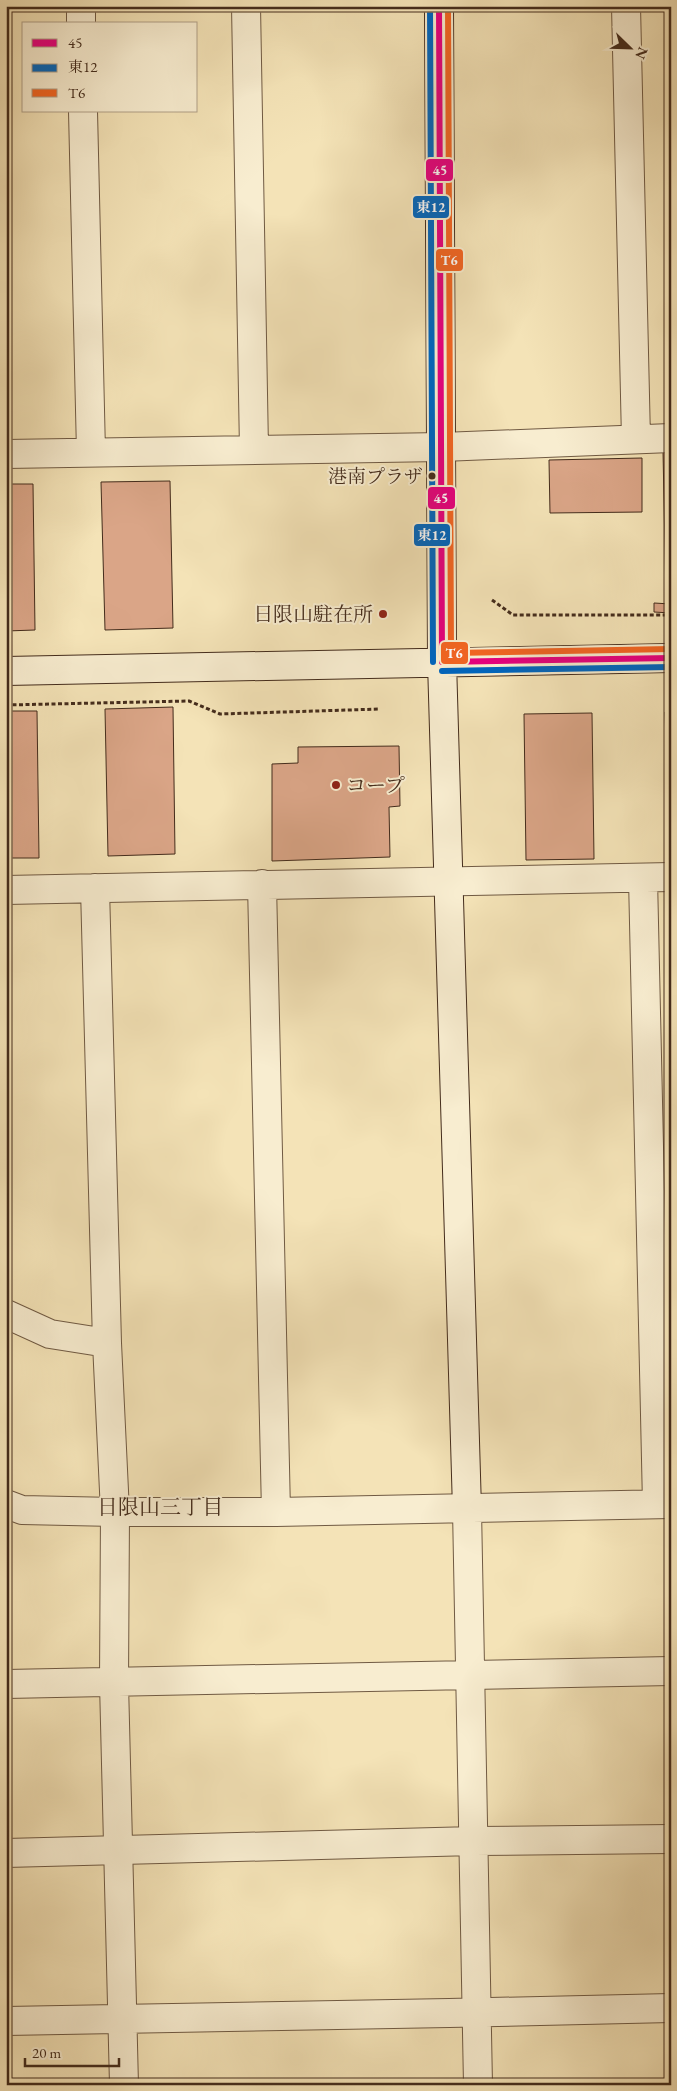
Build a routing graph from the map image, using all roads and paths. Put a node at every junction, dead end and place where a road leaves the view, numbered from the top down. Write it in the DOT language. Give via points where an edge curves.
graph roads {
  1 [pos="81,6"];
  2 [pos="246,6"];
  3 [pos="439,6"];
  4 [pos="626,6"];
  5 [pos="81,22"];
  6 [pos="84,112"];
  7 [pos="671,438"];
  8 [pos="636,439"];
  9 [pos="442,446"];
  10 [pos="254,449"];
  11 [pos="91,452"];
  12 [pos="6,454"];
  13 [pos="492,600"];
  14 [pos="671,615"];
  15 [pos="671,658"];
  16 [pos="442,662"];
  17 [pos="6,671"];
  18 [pos="6,705"];
  19 [pos="380,709"];
  20 [pos="671,877"];
  21 [pos="643,878"];
  22 [pos="448,881"];
  23 [pos="262,884"];
  24 [pos="95,888"];
  25 [pos="6,890"];
  26 [pos="6,1314"];
  27 [pos="107,1343"];
  28 [pos="6,1504"];
  29 [pos="664,1504"];
  30 [pos="467,1509"];
  31 [pos="115,1512"];
  32 [pos="276,1512"];
  33 [pos="671,1671"];
  34 [pos="471,1674"];
  35 [pos="114,1683"];
  36 [pos="6,1684"];
  37 [pos="671,1839"];
  38 [pos="474,1841"];
  39 [pos="117,1852"];
  40 [pos="6,1853"];
  41 [pos="671,2008"];
  42 [pos="477,2013"];
  43 [pos="123,2018"];
  44 [pos="6,2021"];
  45 [pos="124,2085"];
  46 [pos="478,2085"];
  1 -- 5 [label="street"];
  2 -- 10 [label="street"];
  3 -- 9 [label="street"];
  4 -- 8 [label="street"];
  6 -- 11 [label="street"];
  7 -- 8 [label="street"];
  8 -- 9 [label="street"];
  9 -- 10 [label="street"];
  9 -- 16 [label="street"];
  10 -- 11 [label="street"];
  11 -- 12 [label="street"];
  13 -- 14 [label="path" via="513,615"];
  15 -- 16 [label="street"];
  16 -- 17 [label="street"];
  16 -- 22 [label="street"];
  18 -- 19 [label="path" via="189,701 220,714"];
  20 -- 21 [label="street"];
  21 -- 22 [label="street"];
  21 -- 29 [label="street"];
  22 -- 23 [label="street"];
  22 -- 30 [label="street"];
  23 -- 24 [label="street"];
  23 -- 32 [label="street"];
  24 -- 25 [label="street"];
  24 -- 27 [label="street"];
  26 -- 27 [label="street" via="50,1334"];
  27 -- 31 [label="street"];
  28 -- 31 [label="street" via="22,1510"];
  29 -- 30 [label="street"];
  30 -- 32 [label="street"];
  30 -- 34 [label="street"];
  31 -- 32 [label="street"];
  31 -- 35 [label="street"];
  33 -- 34 [label="street"];
  34 -- 35 [label="street"];
  34 -- 38 [label="street"];
  35 -- 36 [label="street"];
  35 -- 39 [label="street"];
  37 -- 38 [label="street"];
  38 -- 39 [label="street"];
  38 -- 42 [label="street"];
  39 -- 40 [label="street"];
  39 -- 43 [label="street"];
  41 -- 42 [label="street"];
  42 -- 43 [label="street"];
  42 -- 46 [label="street"];
  43 -- 44 [label="street"];
  43 -- 45 [label="street"];
}
